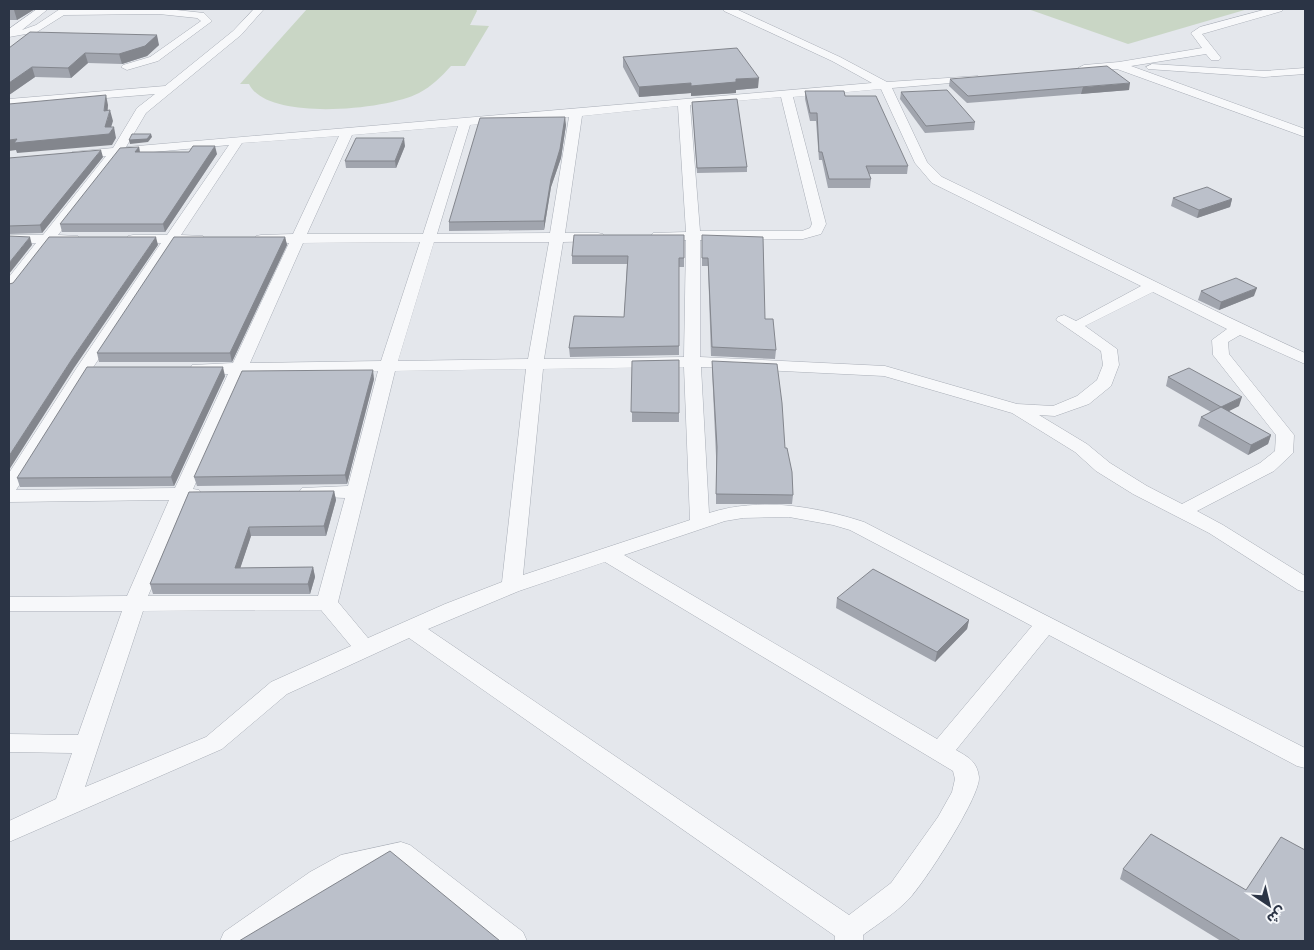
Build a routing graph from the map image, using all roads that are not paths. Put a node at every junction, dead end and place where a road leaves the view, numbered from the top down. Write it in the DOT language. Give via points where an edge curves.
graph roads {
  1 [pos="43,9"];
  2 [pos="259,9"];
  3 [pos="728,9"];
  4 [pos="1278,9"];
  5 [pos="64,10"];
  6 [pos="158,10"];
  7 [pos="9,34"];
  8 [pos="1208,50"];
  9 [pos="1119,65"];
  10 [pos="127,67"];
  11 [pos="1071,70"];
  12 [pos="1225,71"];
  13 [pos="1305,71"];
  14 [pos="984,78"];
  15 [pos="885,85"];
  16 [pos="169,89"];
  17 [pos="786,93"];
  18 [pos="9,102"];
  19 [pos="684,102"];
  20 [pos="576,113"];
  21 [pos="465,122"];
  22 [pos="347,132"];
  23 [pos="1305,133"];
  24 [pos="238,140"];
  25 [pos="117,151"];
  26 [pos="68,155"];
  27 [pos="616,236"];
  28 [pos="644,236"];
  29 [pos="693,236"];
  30 [pos="429,237"];
  31 [pos="558,237"];
  32 [pos="9,239"];
  33 [pos="46,239"];
  34 [pos="84,239"];
  35 [pos="123,239"];
  36 [pos="171,239"];
  37 [pos="210,239"];
  38 [pos="250,239"];
  39 [pos="299,239"];
  40 [pos="1152,286"];
  41 [pos="9,287"];
  42 [pos="1064,320"];
  43 [pos="1083,322"];
  44 [pos="1240,329"];
  45 [pos="1305,359"];
  46 [pos="692,362"];
  47 [pos="535,366"];
  48 [pos="388,367"];
  49 [pos="84,369"];
  50 [pos="103,369"];
  51 [pos="180,369"];
  52 [pos="238,369"];
  53 [pos="1016,409"];
  54 [pos="9,487"];
  55 [pos="294,492"];
  56 [pos="355,492"];
  57 [pos="207,494"];
  58 [pos="181,495"];
  59 [pos="9,496"];
  60 [pos="1183,511"];
  61 [pos="700,523"];
  62 [pos="607,554"];
  63 [pos="1305,585"];
  64 [pos="512,586"];
  65 [pos="135,603"];
  66 [pos="327,603"];
  67 [pos="9,604"];
  68 [pos="1045,625"];
  69 [pos="411,628"];
  70 [pos="365,649"];
  71 [pos="9,743"];
  72 [pos="87,744"];
  73 [pos="940,752"];
  74 [pos="1305,759"];
  75 [pos="66,804"];
  76 [pos="9,832"];
  77 [pos="849,936"];
  78 [pos="234,941"];
  79 [pos="513,941"];
  1 -- 7 [label="street"];
  2 -- 16 [label="street" via="237,33"];
  3 -- 15 [label="street"];
  4 -- 8 [label="street" via="1196,33"];
  5 -- 6 [label="street"];
  5 -- 7 [label="street" via="35,31"];
  6 -- 10 [label="street" via="200,15 207,21 154,59"];
  8 -- 9 [label="street"];
  8 -- 12 [label="street"];
  9 -- 11 [label="street"];
  9 -- 12 [label="street"];
  9 -- 23 [label="street"];
  12 -- 13 [label="street" via="1264,74"];
  14 -- 15 [label="street"];
  15 -- 17 [label="street"];
  15 -- 40 [label="street" via="921,163 937,180"];
  16 -- 18 [label="street"];
  16 -- 25 [label="street" via="141,111"];
  17 -- 19 [label="street"];
  17 -- 29 [label="street" via="819,224 816,231 803,235"];
  19 -- 20 [label="street"];
  19 -- 29 [label="street"];
  20 -- 21 [label="street"];
  20 -- 31 [label="street"];
  21 -- 22 [label="street"];
  21 -- 30 [label="street"];
  22 -- 24 [label="street"];
  22 -- 39 [label="street"];
  24 -- 25 [label="street"];
  24 -- 36 [label="street"];
  25 -- 26 [label="street"];
  25 -- 33 [label="street"];
  27 -- 31 [label="street"];
  28 -- 29 [label="street"];
  29 -- 46 [label="street"];
  30 -- 31 [label="street"];
  30 -- 39 [label="street"];
  30 -- 48 [label="street"];
  31 -- 47 [label="street"];
  32 -- 33 [label="street"];
  33 -- 34 [label="street"];
  33 -- 41 [label="street"];
  35 -- 36 [label="street"];
  36 -- 37 [label="street"];
  36 -- 49 [label="street"];
  38 -- 39 [label="street"];
  39 -- 52 [label="street"];
  40 -- 43 [label="street"];
  40 -- 44 [label="street"];
  42 -- 53 [label="street" via="1108,349 1111,365 1105,382 1083,400 1055,411"];
  44 -- 45 [label="street"];
  44 -- 60 [label="street" via="1220,340 1221,355 1285,435 1284,452 1267,467"];
  46 -- 47 [label="street"];
  46 -- 53 [label="street" via="885,371"];
  46 -- 61 [label="street"];
  47 -- 48 [label="street"];
  47 -- 64 [label="street"];
  48 -- 52 [label="street"];
  48 -- 56 [label="street"];
  49 -- 50 [label="street"];
  49 -- 54 [label="street"];
  51 -- 52 [label="street"];
  52 -- 58 [label="street"];
  53 -- 60 [label="street" via="1081,448 1103,467 1140,490"];
  55 -- 56 [label="street"];
  56 -- 66 [label="street"];
  57 -- 58 [label="street"];
  58 -- 59 [label="street"];
  58 -- 65 [label="street"];
  60 -- 63 [label="street"];
  61 -- 62 [label="street"];
  61 -- 68 [label="street" via="766,510 836,519 858,526"];
  62 -- 64 [label="street"];
  62 -- 73 [label="street"];
  64 -- 69 [label="street"];
  65 -- 66 [label="street"];
  65 -- 67 [label="street"];
  65 -- 72 [label="street"];
  66 -- 70 [label="street"];
  68 -- 73 [label="street"];
  68 -- 74 [label="street"];
  69 -- 70 [label="street"];
  69 -- 77 [label="street"];
  70 -- 75 [label="street" via="279,688 214,743"];
  71 -- 72 [label="street"];
  72 -- 75 [label="street"];
  73 -- 77 [label="street" via="964,766 967,779 964,793 947,824 900,891"];
  75 -- 76 [label="street"];
  78 -- 79 [label="street" via="327,876 350,864 401,853"];
}
